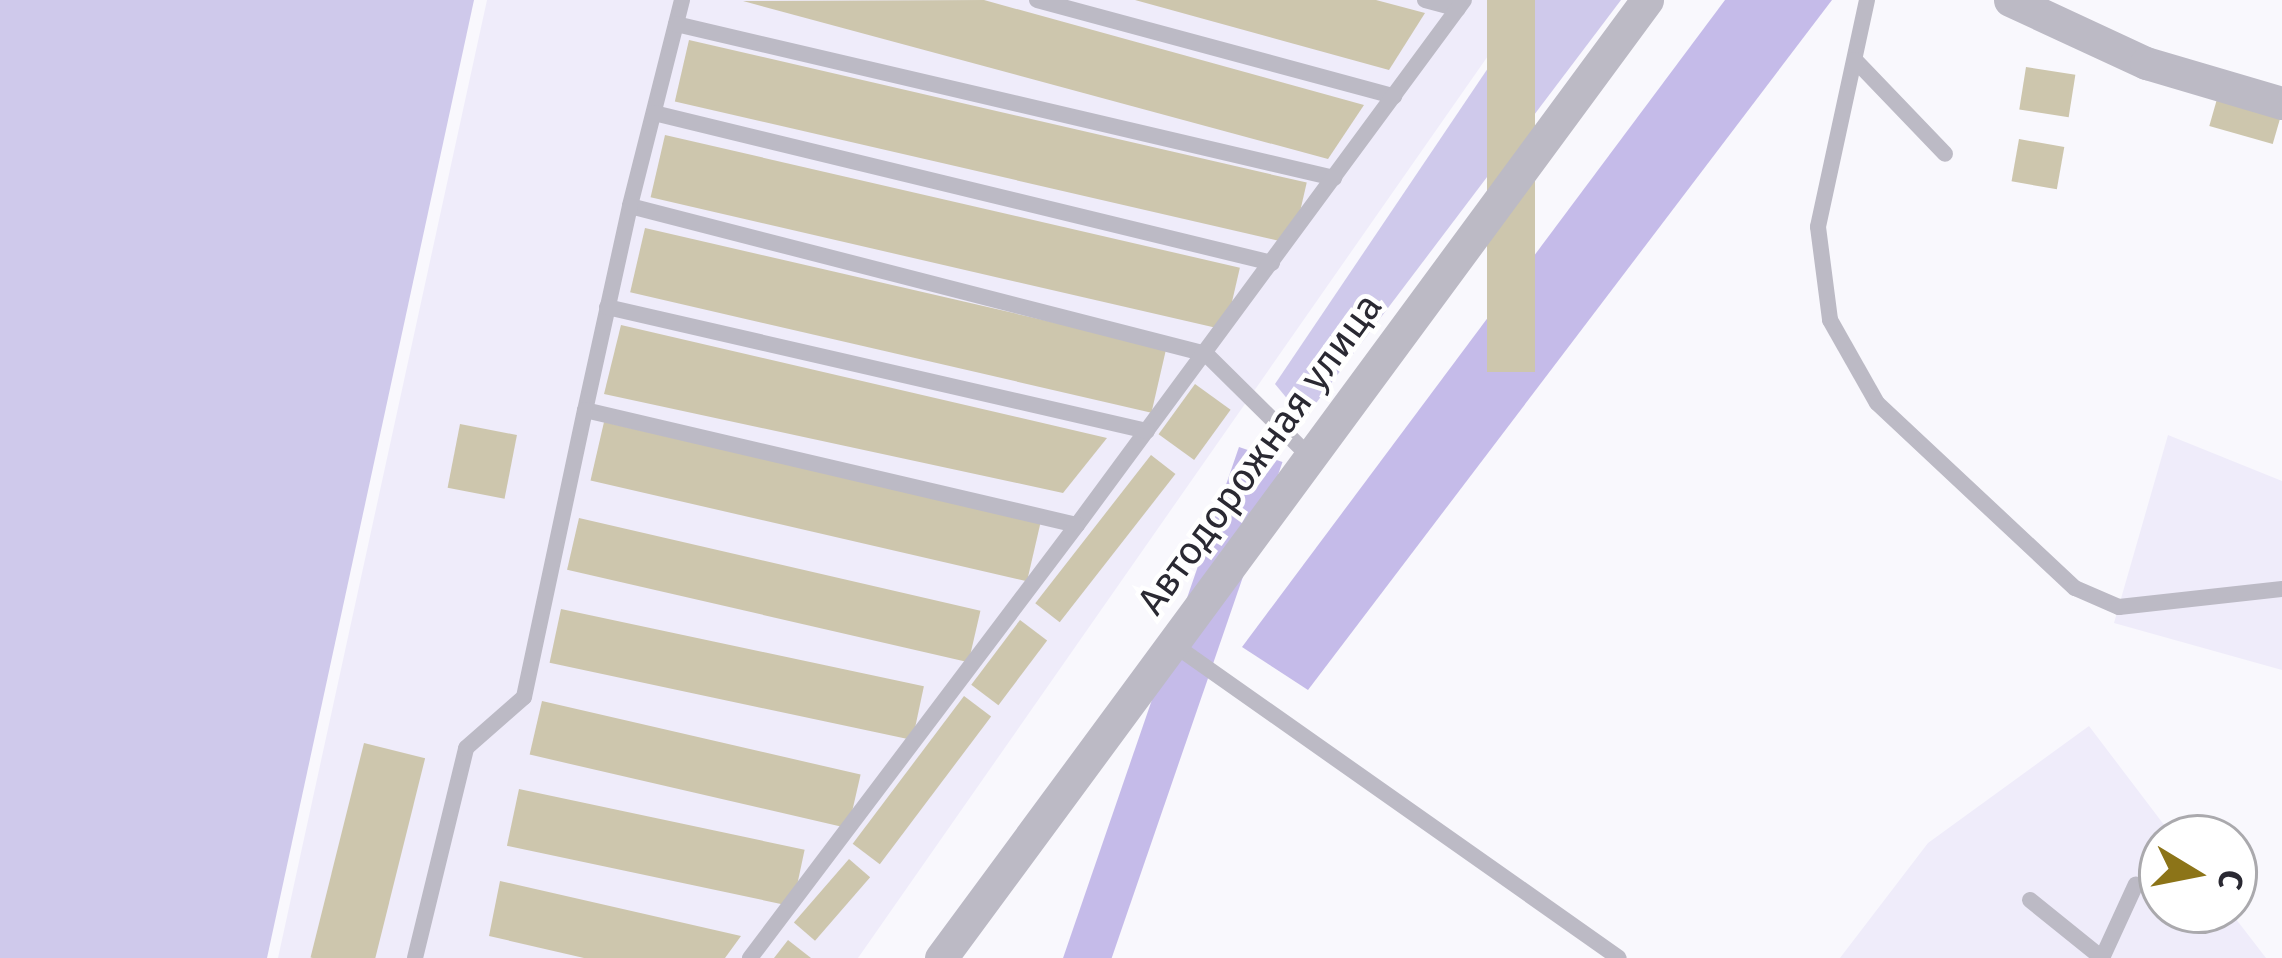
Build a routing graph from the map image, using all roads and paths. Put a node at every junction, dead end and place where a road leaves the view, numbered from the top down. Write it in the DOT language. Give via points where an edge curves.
graph roads {
  1 [pos="682,0"];
  2 [pos="1037,0"];
  3 [pos="1426,0"];
  4 [pos="1647,0"];
  5 [pos="1867,0"];
  6 [pos="2010,0"];
  7 [pos="1461,4"];
  8 [pos="676,24"];
  9 [pos="1855,60"];
  10 [pos="1394,96"];
  11 [pos="2282,103"];
  12 [pos="654,113"];
  13 [pos="1946,154"];
  14 [pos="1334,178"];
  15 [pos="630,206"];
  16 [pos="1272,263"];
  17 [pos="608,307"];
  18 [pos="1206,354"];
  19 [pos="585,410"];
  20 [pos="1147,431"];
  21 [pos="1310,457"];
  22 [pos="1077,525"];
  23 [pos="2282,590"];
  24 [pos="1173,644"];
  25 [pos="2136,884"];
  26 [pos="2030,900"];
  27 [pos="415,958"];
  28 [pos="750,958"];
  29 [pos="941,958"];
  30 [pos="1619,958"];
  31 [pos="2102,958"];
  1 -- 8 [label="lane"];
  2 -- 10 [label="lane"];
  3 -- 7 [label="lane"];
  4 -- 21 [label="street, Автодорожная улица"];
  5 -- 9 [label="lane"];
  6 -- 11 [label="street" via="2146,63"];
  7 -- 10 [label="lane"];
  8 -- 12 [label="lane"];
  8 -- 14 [label="lane"];
  9 -- 13 [label="lane"];
  9 -- 23 [label="lane" via="1818,227 1830,320 1877,403 2075,588 2119,607"];
  10 -- 14 [label="lane"];
  12 -- 15 [label="lane"];
  12 -- 16 [label="lane"];
  14 -- 16 [label="lane"];
  15 -- 17 [label="lane"];
  15 -- 18 [label="lane"];
  16 -- 18 [label="lane"];
  17 -- 19 [label="lane"];
  17 -- 20 [label="lane"];
  18 -- 20 [label="lane"];
  18 -- 21 [label="lane"];
  19 -- 22 [label="lane"];
  19 -- 27 [label="lane" via="524,697 466,748"];
  20 -- 22 [label="lane"];
  21 -- 24 [label="street, Автодорожная улица"];
  22 -- 28 [label="lane"];
  24 -- 29 [label="street, Автодорожная улица"];
  24 -- 30 [label="lane"];
  25 -- 31 [label="lane"];
  26 -- 31 [label="lane"];
}
